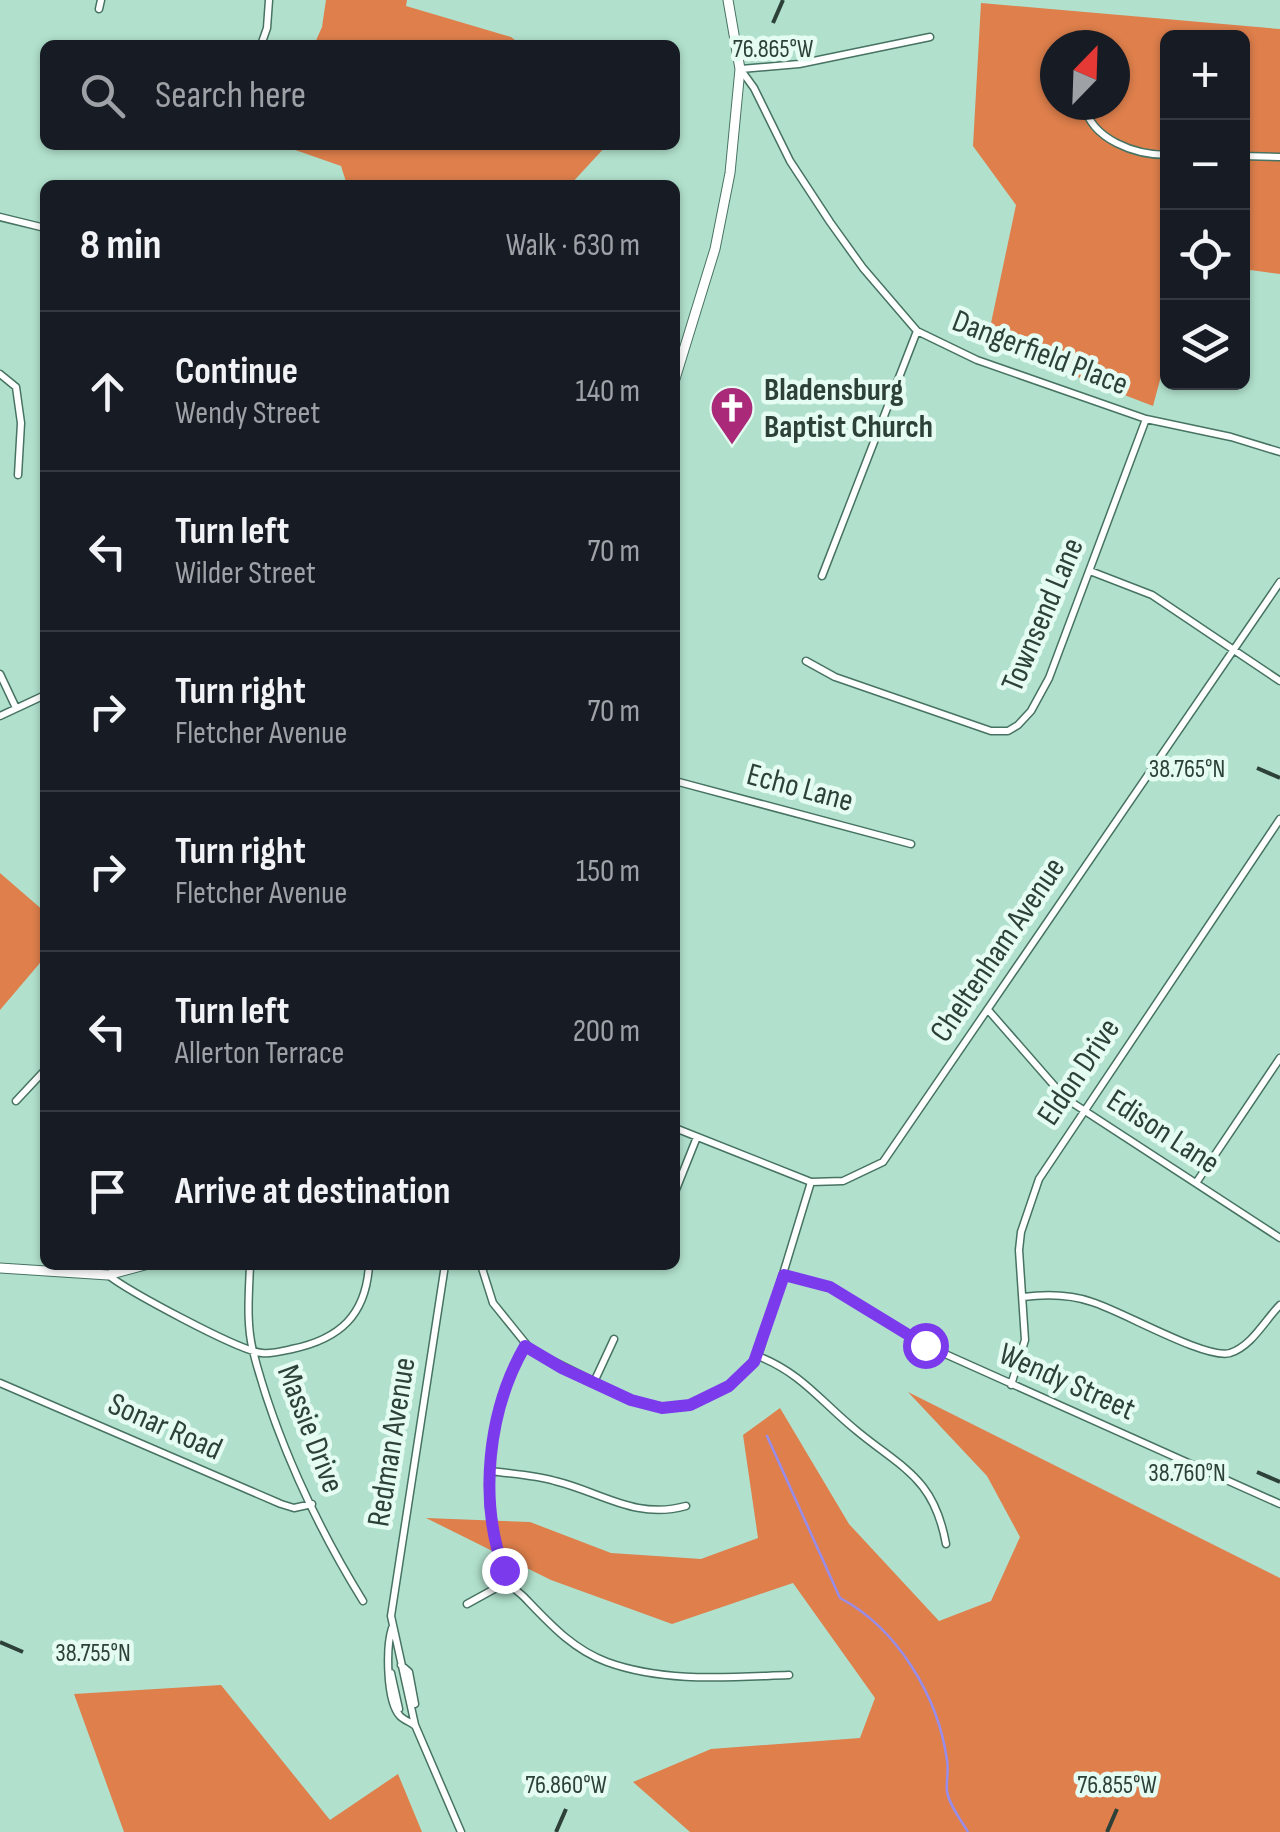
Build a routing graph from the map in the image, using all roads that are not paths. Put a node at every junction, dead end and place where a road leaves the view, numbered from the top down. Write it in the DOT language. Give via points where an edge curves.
graph roads {
  1 [pos="101,0"];
  2 [pos="269,0"];
  3 [pos="728,0"];
  4 [pos="99,9"];
  5 [pos="930,37"];
  6 [pos="263,40"];
  7 [pos="740,69"];
  8 [pos="1090,120"];
  9 [pos="1160,155"];
  10 [pos="1250,156"];
  11 [pos="1280,157"];
  12 [pos="0,217"];
  13 [pos="40,227"];
  14 [pos="917,330"];
  15 [pos="680,358"];
  16 [pos="0,374"];
  17 [pos="1146,419"];
  18 [pos="1280,452"];
  19 [pos="18,476"];
  20 [pos="1090,571"];
  21 [pos="822,576"];
  22 [pos="1280,582"];
  23 [pos="1234,649"];
  24 [pos="806,661"];
  25 [pos="0,674"];
  26 [pos="1280,681"];
  27 [pos="40,697"];
  28 [pos="16,708"];
  29 [pos="0,716"];
  30 [pos="680,782"];
  31 [pos="1280,818"];
  32 [pos="911,844"];
  33 [pos="988,1011"];
  34 [pos="1280,1058"];
  35 [pos="40,1075"];
  36 [pos="16,1101"];
  37 [pos="1084,1110"];
  38 [pos="680,1130"];
  39 [pos="696,1136"];
  40 [pos="680,1179"];
  41 [pos="811,1182"];
  42 [pos="1196,1182"];
  43 [pos="1280,1238"];
  44 [pos="0,1268"];
  45 [pos="126,1270"];
  46 [pos="250,1270"];
  47 [pos="368,1270"];
  48 [pos="444,1270"];
  49 [pos="483,1270"];
  50 [pos="108,1275"];
  51 [pos="784,1275"];
  52 [pos="1022,1297"];
  53 [pos="1280,1305"];
  54 [pos="614,1339"];
  55 [pos="525,1346"];
  56 [pos="253,1351"];
  57 [pos="758,1356"];
  58 [pos="0,1382"];
  59 [pos="594,1382"];
  60 [pos="1011,1385"];
  61 [pos="491,1470"];
  62 [pos="312,1504"];
  63 [pos="1280,1504"];
  64 [pos="686,1506"];
  65 [pos="946,1544"];
  66 [pos="507,1582"];
  67 [pos="363,1601"];
  68 [pos="467,1604"];
  69 [pos="393,1627"];
  70 [pos="789,1676"];
  71 [pos="415,1725"];
  72 [pos="461,1832"];
  1 -- 4 [label="street"];
  2 -- 6 [label="street"];
  3 -- 7 [label="street"];
  5 -- 7 [label="street"];
  7 -- 14 [label="street, Dangerfield Place" via="830,222"];
  7 -- 15 [label="street" via="723,214"];
  8 -- 9 [label="street" via="1143,155"];
  10 -- 11 [label="street"];
  12 -- 13 [label="street"];
  14 -- 17 [label="street, Dangerfield Place" via="977,360"];
  14 -- 21 [label="street"];
  16 -- 19 [label="street" via="16,387"];
  17 -- 18 [label="street, Dangerfield Place"];
  17 -- 20 [label="street, Townsend Lane"];
  20 -- 23 [label="street" via="1152,596"];
  20 -- 24 [label="street, Townsend Lane" via="1044,688 1027,717 1008,731 992,732"];
  22 -- 23 [label="street, Cheltenham Avenue"];
  23 -- 26 [label="street"];
  23 -- 33 [label="street, Cheltenham Avenue"];
  25 -- 28 [label="street"];
  27 -- 28 [label="street"];
  28 -- 29 [label="street"];
  30 -- 32 [label="street, Echo Lane"];
  31 -- 37 [label="street, Eldon Drive"];
  33 -- 37 [label="street, Edison Lane" via="1054,1087"];
  33 -- 41 [label="street, Cheltenham Avenue" via="883,1162 843,1181"];
  34 -- 42 [label="street"];
  35 -- 36 [label="street"];
  37 -- 42 [label="street, Edison Lane"];
  37 -- 52 [label="street, Eldon Drive" via="1027,1206 1019,1250"];
  38 -- 39 [label="street"];
  39 -- 40 [label="street"];
  39 -- 41 [label="street"];
  41 -- 51 [label="street"];
  42 -- 43 [label="street, Edison Lane"];
  44 -- 50 [label="street"];
  45 -- 50 [label="street"];
  46 -- 56 [label="street, Massie Drive"];
  47 -- 56 [label="street" via="361,1301 335,1335 297,1348"];
  48 -- 69 [label="street, Redman Avenue"];
  49 -- 55 [label="street" via="493,1302"];
  50 -- 56 [label="street"];
  51 -- 57 [label="street"];
  51 -- 60 [label="street, Wendy Street" via="830,1287 925,1345"];
  52 -- 53 [label="street" via="1093,1302 1221,1354 1241,1348"];
  52 -- 60 [label="street, Eldon Drive" via="1025,1340"];
  54 -- 59 [label="street"];
  55 -- 59 [label="street"];
  55 -- 61 [label="street" via="502,1394"];
  56 -- 62 [label="street, Massie Drive"];
  57 -- 59 [label="street" via="729,1386 690,1405 648,1406"];
  57 -- 65 [label="street" via="796,1374 906,1466 930,1496"];
  58 -- 62 [label="street, Sonar Road" via="281,1504"];
  60 -- 63 [label="street, Wendy Street"];
  61 -- 64 [label="street" via="558,1482 622,1506"];
  61 -- 66 [label="street" via="491,1528"];
  62 -- 67 [label="street, Massie Drive"];
  66 -- 68 [label="street"];
  66 -- 70 [label="street" via="554,1629 607,1662 648,1673"];
  69 -- 71 [label="street"];
  69 -- 71 [label="street" via="388,1668 400,1716"];
  71 -- 72 [label="street"];
}
